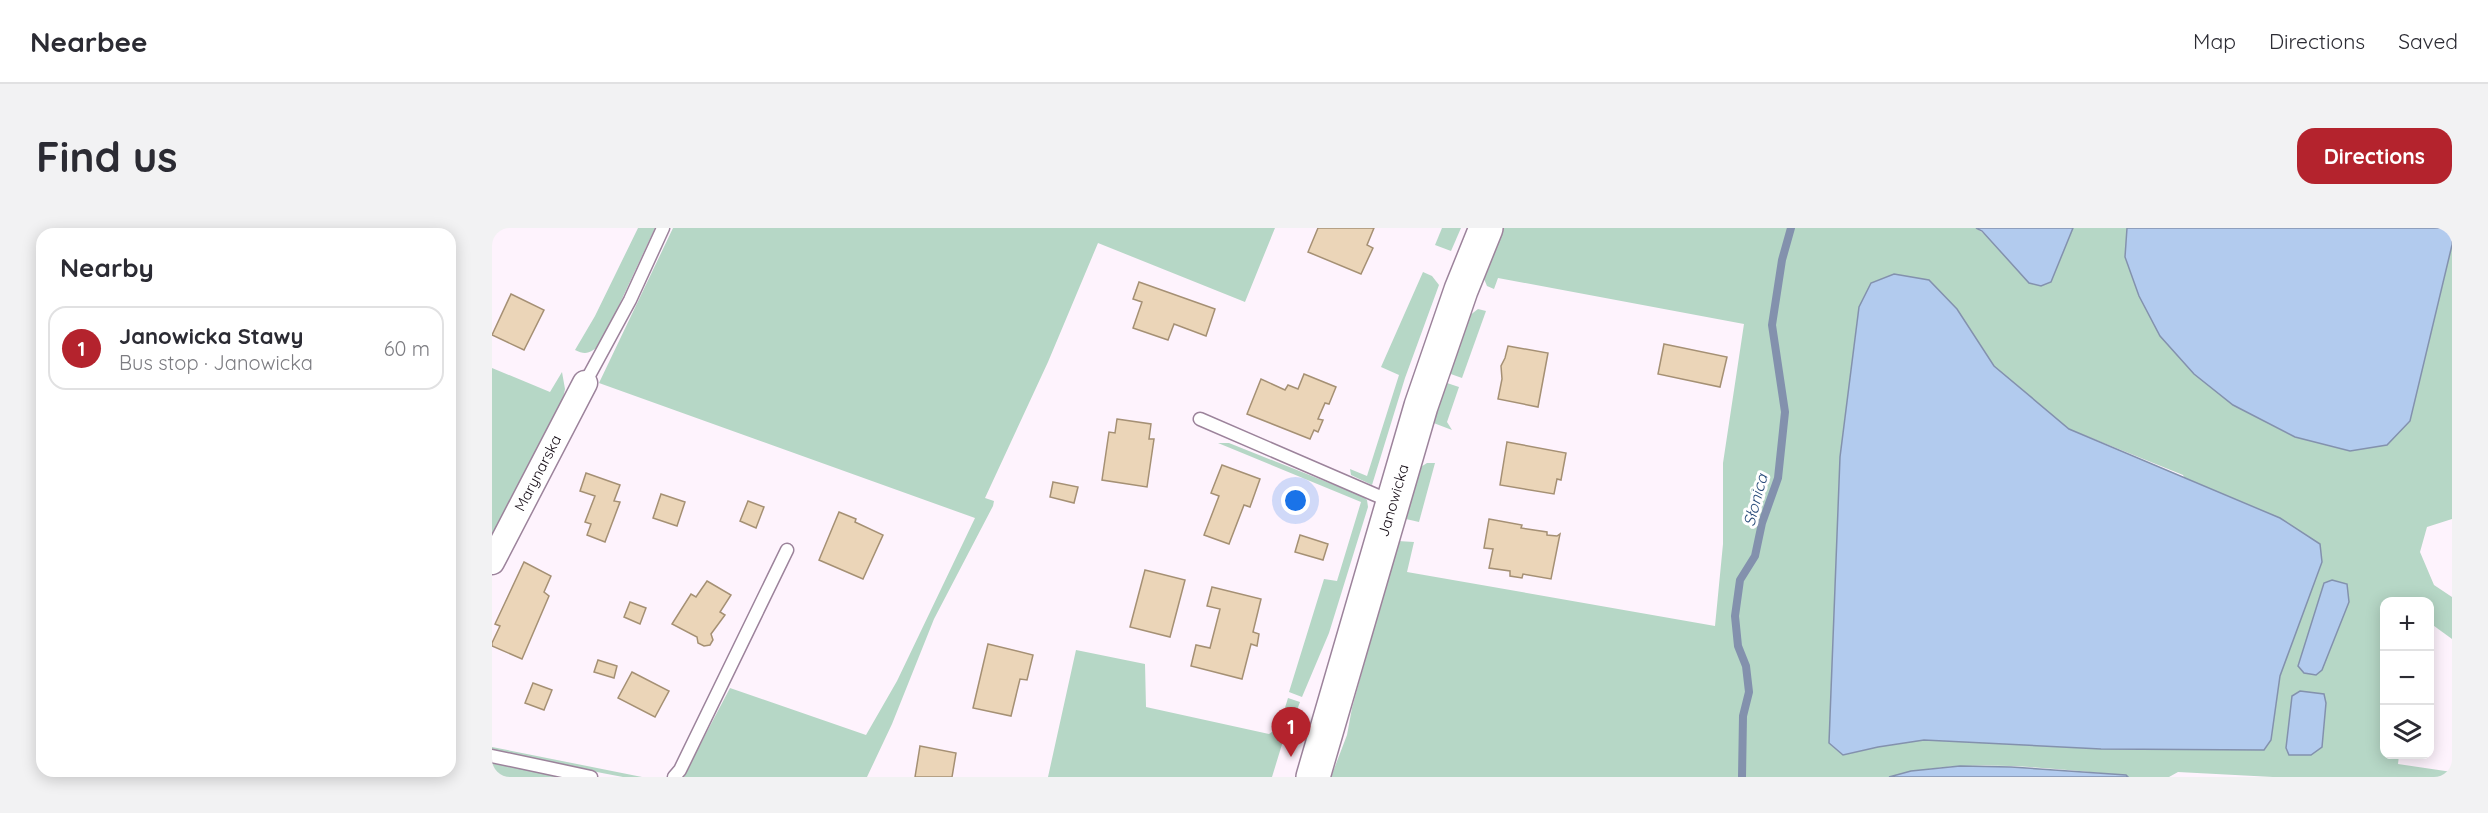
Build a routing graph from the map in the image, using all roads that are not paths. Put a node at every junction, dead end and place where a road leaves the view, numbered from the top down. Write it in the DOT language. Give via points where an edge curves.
graph roads {
  1 [pos="663,228"];
  2 [pos="1486,228"];
  3 [pos="585,383"];
  4 [pos="1200,419"];
  5 [pos="1393,502"];
  6 [pos="787,550"];
  7 [pos="492,562"];
  8 [pos="492,756"];
  9 [pos="591,777"];
  10 [pos="674,777"];
  11 [pos="1313,777"];
  1 -- 3 [label="lane"];
  2 -- 5 [label="street, Janowicka" via="1442,345"];
  3 -- 7 [label="street, Marynarska"];
  4 -- 5 [label="lane"];
  5 -- 11 [label="street, Janowicka"];
  6 -- 10 [label="lane"];
  8 -- 9 [label="lane"];
}
